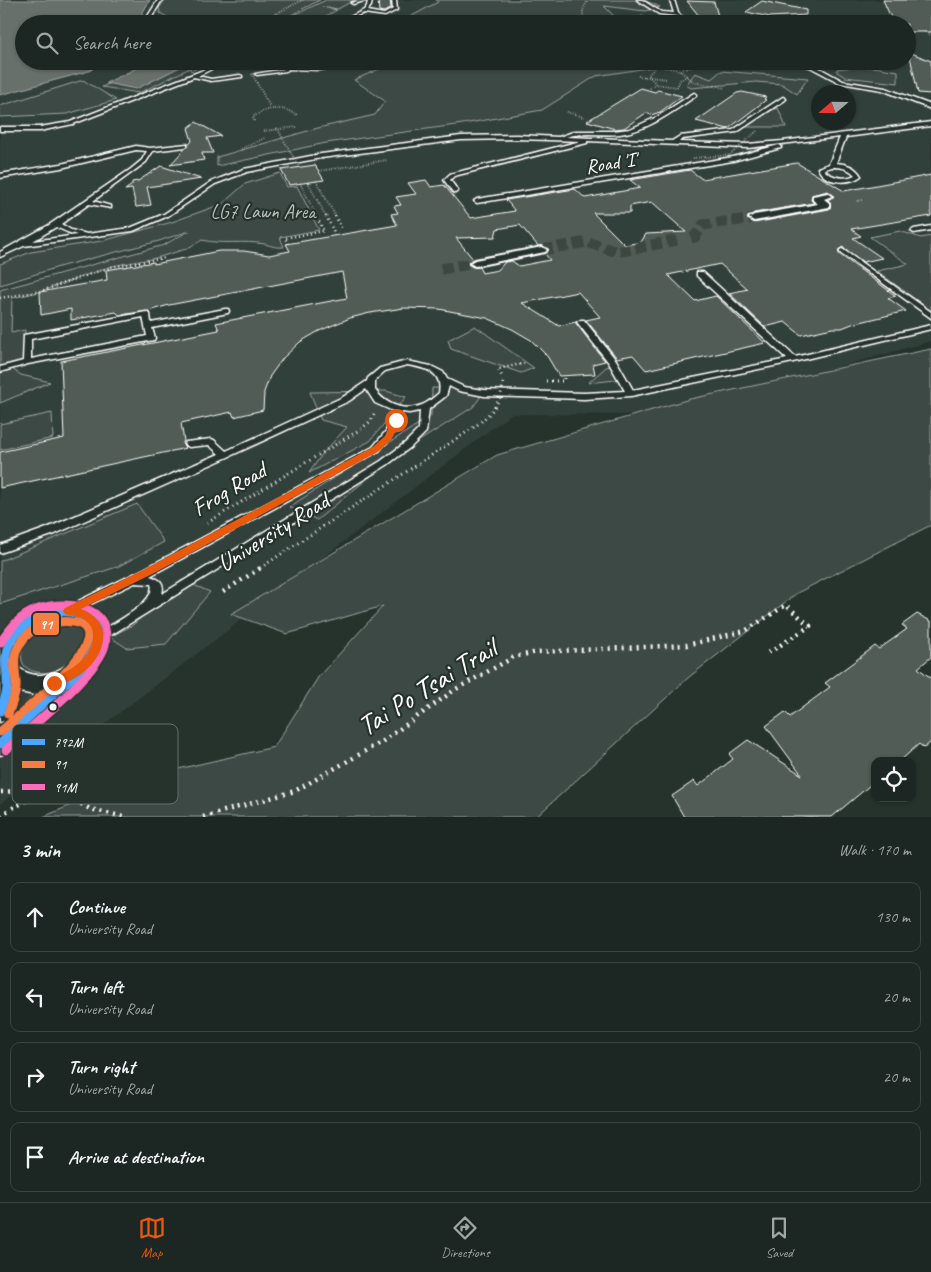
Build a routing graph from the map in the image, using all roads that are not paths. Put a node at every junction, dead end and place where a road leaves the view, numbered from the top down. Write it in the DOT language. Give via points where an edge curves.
graph roads {
  1 [pos="160,0"];
  2 [pos="366,0"];
  3 [pos="370,0"];
  4 [pos="394,0"];
  5 [pos="639,0"];
  6 [pos="672,0"];
  7 [pos="353,3"];
  8 [pos="363,12"];
  9 [pos="151,15"];
  10 [pos="357,15"];
  11 [pos="678,15"];
  12 [pos="206,70"];
  13 [pos="284,70"];
  14 [pos="820,70"];
  15 [pos="254,74"];
  16 [pos="194,76"];
  17 [pos="240,76"];
  18 [pos="694,95"];
  19 [pos="783,99"];
  20 [pos="931,107"];
  21 [pos="931,124"];
  22 [pos="0,129"];
  23 [pos="844,135"];
  24 [pos="560,139"];
  25 [pos="593,140"];
  26 [pos="795,142"];
  27 [pos="672,144"];
  28 [pos="186,145"];
  29 [pos="748,146"];
  30 [pos="150,150"];
  31 [pos="749,155"];
  32 [pos="86,161"];
  33 [pos="832,164"];
  34 [pos="88,168"];
  35 [pos="0,176"];
  36 [pos="455,191"];
  37 [pos="828,196"];
  38 [pos="87,201"];
  39 [pos="477,201"];
  40 [pos="109,207"];
  41 [pos="754,218"];
  42 [pos="55,224"];
  43 [pos="931,228"];
  44 [pos="914,231"];
  45 [pos="89,236"];
  46 [pos="24,244"];
  47 [pos="542,250"];
  48 [pos="842,251"];
  49 [pos="0,255"];
  50 [pos="475,262"];
  51 [pos="700,274"];
  52 [pos="225,311"];
  53 [pos="931,316"];
  54 [pos="581,322"];
  55 [pos="148,326"];
  56 [pos="931,327"];
  57 [pos="793,360"];
  58 [pos="27,362"];
  59 [pos="0,370"];
  60 [pos="445,381"];
  61 [pos="370,383"];
  62 [pos="472,391"];
  63 [pos="632,393"];
  64 [pos="443,394"];
  65 [pos="350,397"];
  66 [pos="373,400"];
  67 [pos="425,407"];
  68 [pos="398,410"];
  69 [pos="189,444"];
  70 [pos="225,455"];
  71 [pos="0,549"];
  72 [pos="128,582"];
  73 [pos="146,610"];
  74 [pos="68,611"];
  75 [pos="98,638"];
  76 [pos="4,664"];
  77 [pos="72,675"];
  78 [pos="0,711"];
  79 [pos="21,724"];
  80 [pos="12,732"];
  81 [pos="0,744"];
  1 -- 9 [label="lane"];
  2 -- 7 [label="lane"];
  3 -- 8 [label="lane" via="370,6"];
  4 -- 8 [label="lane" via="395,10 387,14"];
  5 -- 11 [label="lane" via="660,13"];
  6 -- 11 [label="lane"];
  8 -- 10 [label="lane"];
  12 -- 16 [label="lane"];
  13 -- 15 [label="lane"];
  14 -- 20 [label="lane" via="842,82 883,90"];
  16 -- 17 [label="lane" via="211,80"];
  16 -- 22 [label="lane" via="71,123 40,129"];
  18 -- 24 [label="lane" via="639,128 620,132 577,132"];
  19 -- 27 [label="lane" via="735,130 685,137"];
  21 -- 23 [label="lane" via="853,131"];
  23 -- 26 [label="lane"];
  23 -- 33 [label="lane"];
  24 -- 25 [label="lane"];
  24 -- 45 [label="lane" via="461,138 257,168 213,183 166,216 148,224"];
  25 -- 27 [label="lane"];
  25 -- 36 [label="lane" via="452,175 448,180"];
  26 -- 29 [label="lane"];
  26 -- 31 [label="lane, Road 'I'"];
  27 -- 29 [label="lane"];
  28 -- 30 [label="lane"];
  29 -- 31 [label="lane" via="752,153"];
  30 -- 32 [label="lane" via="136,148"];
  30 -- 38 [label="lane" via="144,161"];
  31 -- 39 [label="lane, Road 'I'"];
  32 -- 34 [label="lane"];
  32 -- 35 [label="lane"];
  33 -- 33 [label="lane" via="851,168 858,176 844,180 823,173 822,168"];
  37 -- 41 [label="street" via="816,198 826,205"];
  38 -- 40 [label="lane"];
  38 -- 42 [label="lane"];
  42 -- 45 [label="lane"];
  42 -- 46 [label="lane"];
  43 -- 44 [label="lane"];
  45 -- 46 [label="lane"];
  46 -- 49 [label="lane"];
  47 -- 50 [label="street"];
  48 -- 53 [label="lane"];
  51 -- 57 [label="lane"];
  52 -- 55 [label="lane"];
  54 -- 63 [label="lane" via="614,362"];
  55 -- 58 [label="lane" via="151,338"];
  55 -- 58 [label="lane" via="146,314 27,337"];
  56 -- 57 [label="lane"];
  57 -- 63 [label="lane"];
  58 -- 59 [label="lane"];
  60 -- 61 [label="lane" via="431,368 407,364 383,369"];
  60 -- 62 [label="lane"];
  60 -- 64 [label="lane"];
  61 -- 65 [label="lane"];
  61 -- 66 [label="lane"];
  62 -- 63 [label="lane" via="566,396"];
  62 -- 64 [label="lane"];
  64 -- 67 [label="lane"];
  65 -- 66 [label="lane"];
  65 -- 70 [label="lane"];
  66 -- 68 [label="lane"];
  67 -- 68 [label="lane"];
  67 -- 73 [label="lane, University Road" via="423,430 384,463"];
  68 -- 72 [label="lane, University Road" via="394,428 376,449"];
  69 -- 70 [label="lane" via="210,442"];
  70 -- 71 [label="lane" via="51,531"];
  72 -- 73 [label="lane" via="146,578 158,586 158,594"];
  72 -- 74 [label="lane, University Road"];
  73 -- 75 [label="lane, University Road"];
  74 -- 75 [label="street" via="91,619 97,627"];
  74 -- 76 [label="street, University Road" via="37,618 23,627 8,645"];
  75 -- 77 [label="street" via="95,651"];
  76 -- 77 [label="street" via="20,683 36,686"];
  76 -- 78 [label="street, University Road" via="7,690"];
  77 -- 79 [label="street"];
  80 -- 81 [label="street"];
}
